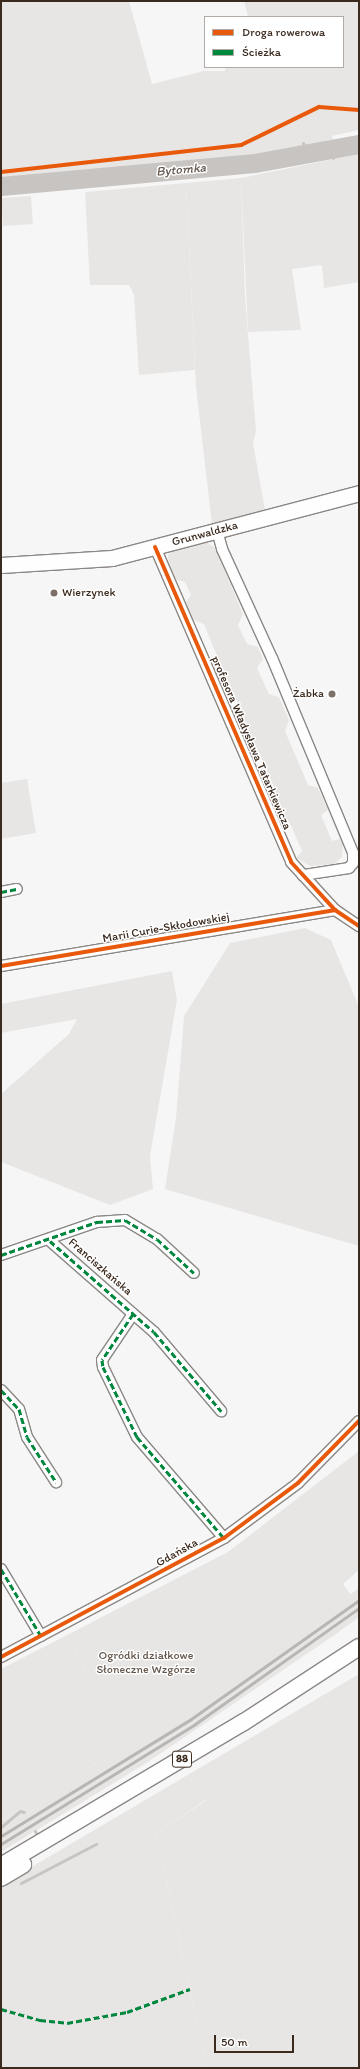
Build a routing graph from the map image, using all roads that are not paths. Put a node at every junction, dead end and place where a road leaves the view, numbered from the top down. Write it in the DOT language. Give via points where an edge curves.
graph roads {
  1 [pos="359,494"];
  2 [pos="217,531"];
  3 [pos="155,546"];
  4 [pos="1,565"];
  5 [pos="303,875"];
  6 [pos="17,889"];
  7 [pos="1,892"];
  8 [pos="335,910"];
  9 [pos="359,926"];
  10 [pos="1,966"];
  11 [pos="50,1241"];
  12 [pos="1,1255"];
  13 [pos="194,1273"];
  14 [pos="133,1314"];
  15 [pos="2,1395"];
  16 [pos="221,1411"];
  17 [pos="359,1421"];
  18 [pos="56,1482"];
  19 [pos="224,1538"];
  20 [pos="1,1569"];
  21 [pos="41,1636"];
  22 [pos="359,1647"];
  23 [pos="1,1656"];
  24 [pos="359,1660"];
  25 [pos="1,1866"];
  26 [pos="1,1878"];
  1 -- 2 [label="street, Grunwaldzka"];
  2 -- 3 [label="street, Grunwaldzka"];
  2 -- 5 [label="street" via="222,549 272,658 353,853 353,863 349,868"];
  3 -- 4 [label="street, Grunwaldzka" via="95,561"];
  3 -- 5 [label="street, profesora Władysława Tatarkiewicza" via="291,862"];
  5 -- 8 [label="street, profesora Władysława Tatarkiewicza"];
  6 -- 7 [label="street"];
  8 -- 9 [label="street, profesora Władysława Tatarkiewicza"];
  8 -- 10 [label="street, Marii Curie-Skłodowskiej"];
  11 -- 12 [label="street"];
  11 -- 13 [label="street" via="97,1222 125,1220 157,1239"];
  11 -- 14 [label="street, Franciszkańska"];
  14 -- 16 [label="street" via="182,1362"];
  14 -- 19 [label="street" via="102,1360 103,1367 137,1437"];
  15 -- 18 [label="street" via="19,1409 27,1437"];
  17 -- 19 [label="street, Gdańska" via="288,1492"];
  19 -- 21 [label="street, Gdańska"];
  20 -- 21 [label="street"];
  21 -- 23 [label="street, Gdańska"];
  22 -- 25 [label="main road, 88" via="244,1722"];
  24 -- 26 [label="main road, 88" via="205,1758"];
}
